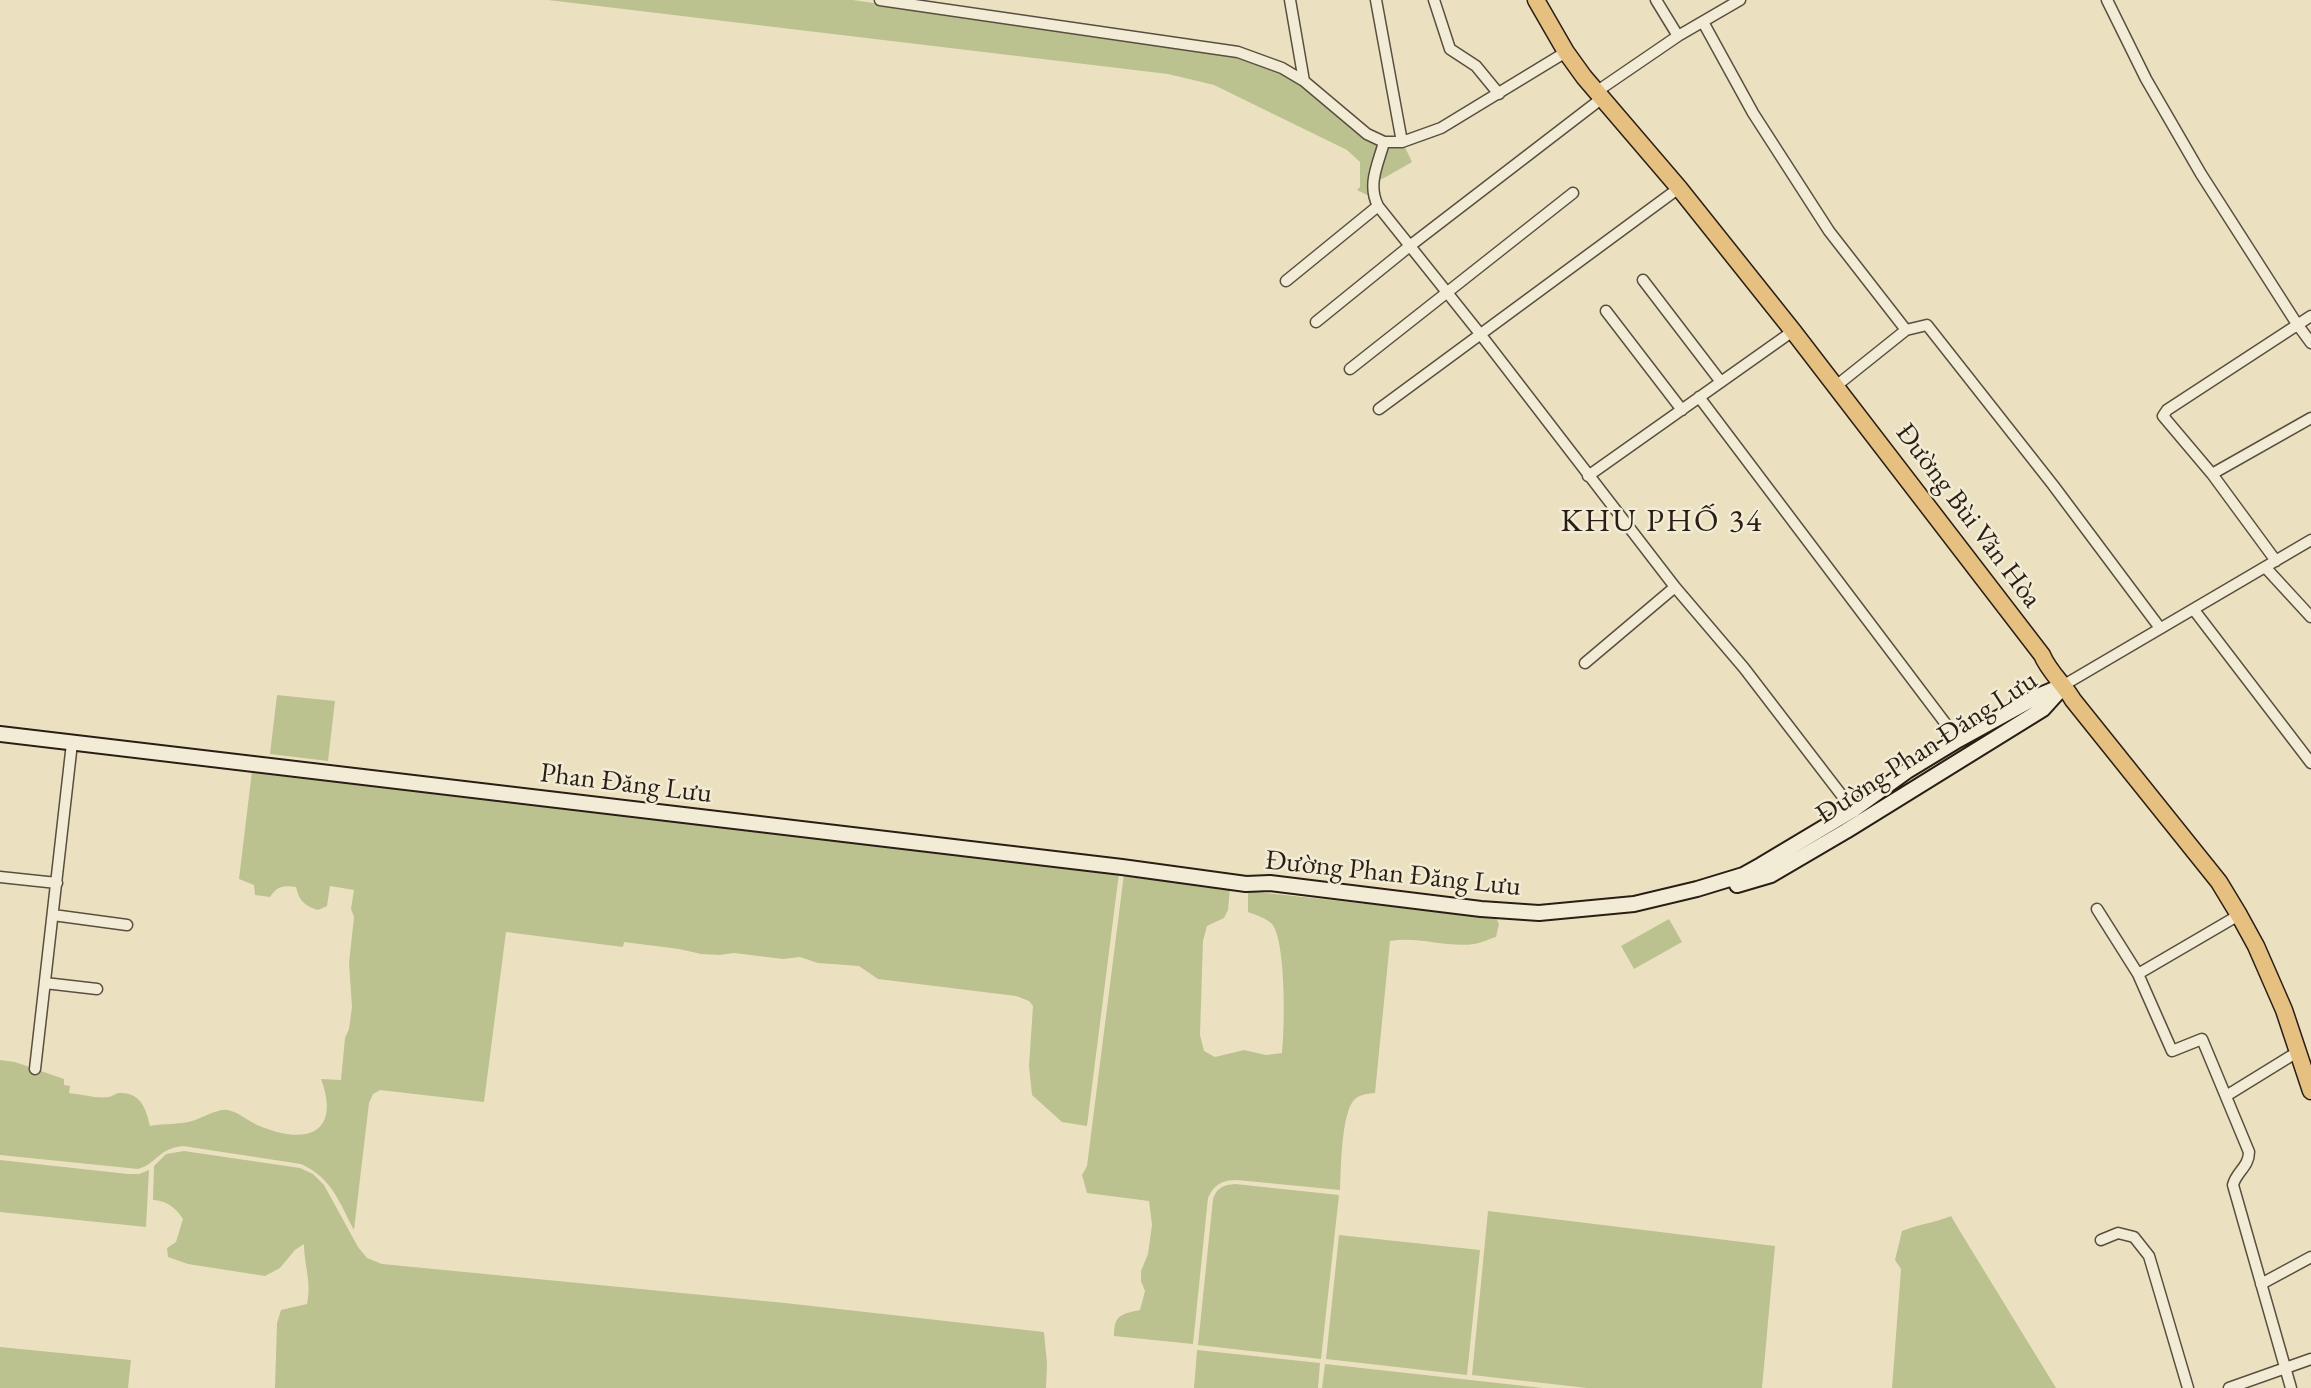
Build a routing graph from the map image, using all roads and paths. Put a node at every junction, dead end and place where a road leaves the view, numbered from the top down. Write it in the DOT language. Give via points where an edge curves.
graph roads {
  1 [pos="883,0"];
  2 [pos="1290,0"];
  3 [pos="1376,0"];
  4 [pos="1434,0"];
  5 [pos="1536,0"];
  6 [pos="1656,0"];
  7 [pos="1740,0"];
  8 [pos="2107,0"];
  9 [pos="1703,22"];
  10 [pos="1678,36"];
  11 [pos="1566,52"];
  12 [pos="1304,81"];
  13 [pos="1499,94"];
  14 [pos="1599,95"];
  15 [pos="1384,142"];
  16 [pos="1402,142"];
  17 [pos="1678,188"];
  18 [pos="1573,193"];
  19 [pos="1378,206"];
  20 [pos="1411,246"];
  21 [pos="1643,280"];
  22 [pos="1286,281"];
  23 [pos="1447,292"];
  24 [pos="1606,311"];
  25 [pos="2311,316"];
  26 [pos="1316,322"];
  27 [pos="2297,324"];
  28 [pos="1906,330"];
  29 [pos="1793,331"];
  30 [pos="1481,335"];
  31 [pos="2311,343"];
  32 [pos="1350,369"];
  33 [pos="1721,382"];
  34 [pos="1836,386"];
  35 [pos="1699,397"];
  36 [pos="1379,409"];
  37 [pos="1682,410"];
  38 [pos="2311,418"];
  39 [pos="2212,474"];
  40 [pos="1588,476"];
  41 [pos="2311,540"];
  42 [pos="2276,561"];
  43 [pos="2265,567"];
  44 [pos="1675,587"];
  45 [pos="2194,610"];
  46 [pos="2311,617"];
  47 [pos="2160,628"];
  48 [pos="1585,663"];
  49 [pos="2064,685"];
  50 [pos="0,734"];
  51 [pos="1958,740"];
  52 [pos="72,743"];
  53 [pos="2311,763"];
  54 [pos="1853,810"];
  55 [pos="0,877"];
  56 [pos="57,883"];
  57 [pos="1245,884"];
  58 [pos="1722,885"];
  59 [pos="2097,909"];
  60 [pos="53,915"];
  61 [pos="2239,915"];
  62 [pos="127,925"];
  63 [pos="2138,974"];
  64 [pos="45,983"];
  65 [pos="97,989"];
  66 [pos="2299,1051"];
  67 [pos="35,1069"];
  68 [pos="2310,1087"];
  69 [pos="2226,1096"];
  70 [pos="2101,1240"];
  71 [pos="2311,1257"];
  72 [pos="2261,1284"];
  73 [pos="2311,1359"];
  74 [pos="2285,1368"];
  75 [pos="2188,1388"];
  76 [pos="2229,1388"];
  77 [pos="2291,1388"];
  1 -- 12 [label="street" via="1238,52"];
  2 -- 12 [label="street"];
  3 -- 16 [label="street"];
  4 -- 13 [label="street" via="1450,49 1476,66"];
  5 -- 11 [label="main road, Đường Bùi Văn Hòa"];
  6 -- 10 [label="street"];
  7 -- 9 [label="street"];
  8 -- 27 [label="street" via="2201,174"];
  9 -- 10 [label="street"];
  9 -- 28 [label="street" via="1829,231"];
  10 -- 14 [label="street"];
  11 -- 13 [label="street"];
  11 -- 14 [label="main road, Đường Bùi Văn Hòa"];
  12 -- 15 [label="street" via="1367,134"];
  13 -- 16 [label="street" via="1441,128"];
  14 -- 17 [label="main road, Đường Bùi Văn Hòa"];
  14 -- 20 [label="street"];
  15 -- 16 [label="street"];
  15 -- 19 [label="street" via="1371,186"];
  17 -- 29 [label="main road, Đường Bùi Văn Hòa"];
  17 -- 30 [label="street"];
  18 -- 23 [label="street"];
  19 -- 20 [label="street"];
  19 -- 22 [label="street"];
  20 -- 23 [label="street"];
  20 -- 26 [label="street"];
  21 -- 33 [label="street"];
  23 -- 30 [label="street"];
  23 -- 32 [label="street"];
  24 -- 37 [label="street"];
  25 -- 27 [label="street"];
  27 -- 31 [label="street"];
  27 -- 39 [label="street" via="2163,416"];
  28 -- 34 [label="street"];
  28 -- 47 [label="street" via="1927,325 1936,334"];
  29 -- 33 [label="street"];
  29 -- 34 [label="main road, Đường Bùi Văn Hòa"];
  30 -- 36 [label="street"];
  30 -- 40 [label="street"];
  33 -- 35 [label="street"];
  34 -- 49 [label="main road, Đường Bùi Văn Hòa"];
  35 -- 37 [label="street"];
  35 -- 51 [label="street"];
  37 -- 40 [label="street"];
  38 -- 39 [label="street"];
  39 -- 42 [label="street"];
  40 -- 44 [label="street"];
  41 -- 42 [label="street"];
  42 -- 43 [label="street"];
  43 -- 45 [label="street"];
  43 -- 46 [label="street"];
  44 -- 48 [label="street"];
  44 -- 54 [label="street"];
  45 -- 47 [label="street"];
  45 -- 53 [label="street"];
  47 -- 49 [label="street"];
  49 -- 51 [label="street, Đường Phan Đăng Lưu"];
  49 -- 58 [label="street, Đường Phan Đăng Lưu" via="2043,709 1846,831 1770,875"];
  49 -- 61 [label="main road, Đường Bùi Văn Hòa" via="2219,882"];
  50 -- 52 [label="street, Phan Đăng Lưu"];
  51 -- 54 [label="street, Đường Phan Đăng Lưu"];
  52 -- 56 [label="street"];
  52 -- 57 [label="street, Phan Đăng Lưu"];
  54 -- 58 [label="street, Đường Phan Đăng Lưu"];
  55 -- 56 [label="street"];
  56 -- 60 [label="street"];
  57 -- 58 [label="street, Đường Phan Đăng Lưu" via="1445,911 1583,920 1668,905"];
  59 -- 63 [label="street"];
  60 -- 62 [label="street"];
  60 -- 64 [label="street"];
  61 -- 63 [label="street"];
  61 -- 66 [label="main road, Đường Bùi Văn Hòa"];
  63 -- 69 [label="street" via="2169,1047 2177,1050 2202,1039"];
  64 -- 65 [label="street"];
  64 -- 67 [label="street"];
  66 -- 68 [label="main road, Đường Bùi Văn Hòa"];
  66 -- 69 [label="street"];
  69 -- 72 [label="street" via="2249,1152 2246,1167 2233,1185"];
  70 -- 75 [label="street" via="2118,1233 2142,1244"];
  71 -- 72 [label="street"];
  72 -- 74 [label="street"];
  73 -- 74 [label="street"];
  74 -- 76 [label="street"];
  74 -- 77 [label="street"];
}
